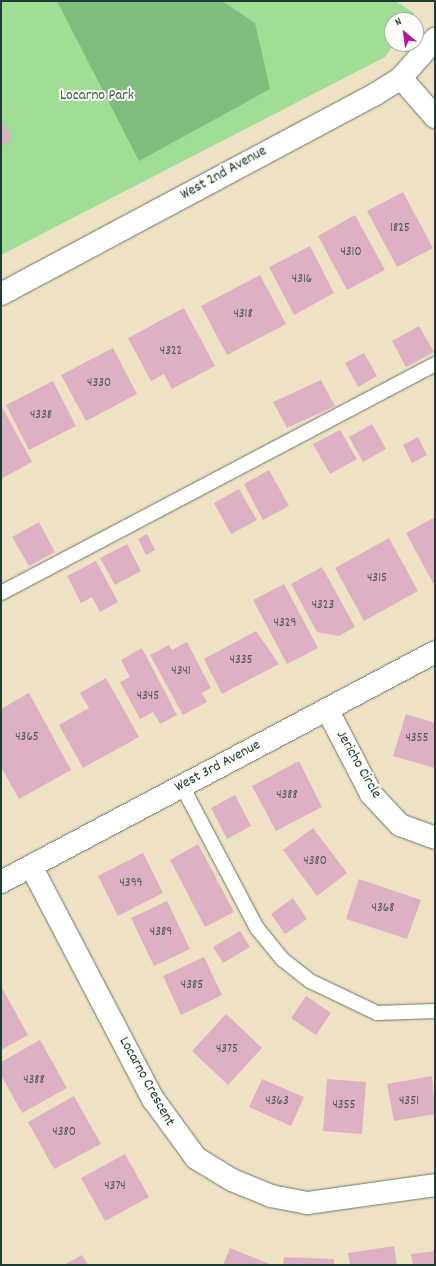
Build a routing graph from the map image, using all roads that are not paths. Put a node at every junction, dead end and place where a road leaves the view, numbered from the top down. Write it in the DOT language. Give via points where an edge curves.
graph roads {
  1 [pos="435,39"];
  2 [pos="401,78"];
  3 [pos="435,117"];
  4 [pos="1,294"];
  5 [pos="435,364"];
  6 [pos="1,593"];
  7 [pos="435,652"];
  8 [pos="327,709"];
  9 [pos="182,786"];
  10 [pos="435,838"];
  11 [pos="31,866"];
  12 [pos="1,882"];
  13 [pos="435,1011"];
  14 [pos="435,1185"];
  1 -- 2 [label="street, West 2nd Avenue"];
  2 -- 3 [label="street"];
  2 -- 4 [label="street, West 2nd Avenue"];
  5 -- 6 [label="lane"];
  7 -- 8 [label="street, West 3rd Avenue"];
  8 -- 9 [label="street, West 3rd Avenue"];
  8 -- 10 [label="street, Jericho Circle" via="371,794 400,825"];
  9 -- 11 [label="street, West 3rd Avenue"];
  9 -- 13 [label="lane" via="257,928 282,959 310,981 377,1013"];
  11 -- 12 [label="street, West 3rd Avenue"];
  11 -- 14 [label="street, Locarno Crescent" via="153,1100 196,1158 232,1180 271,1196 307,1203"];
}
